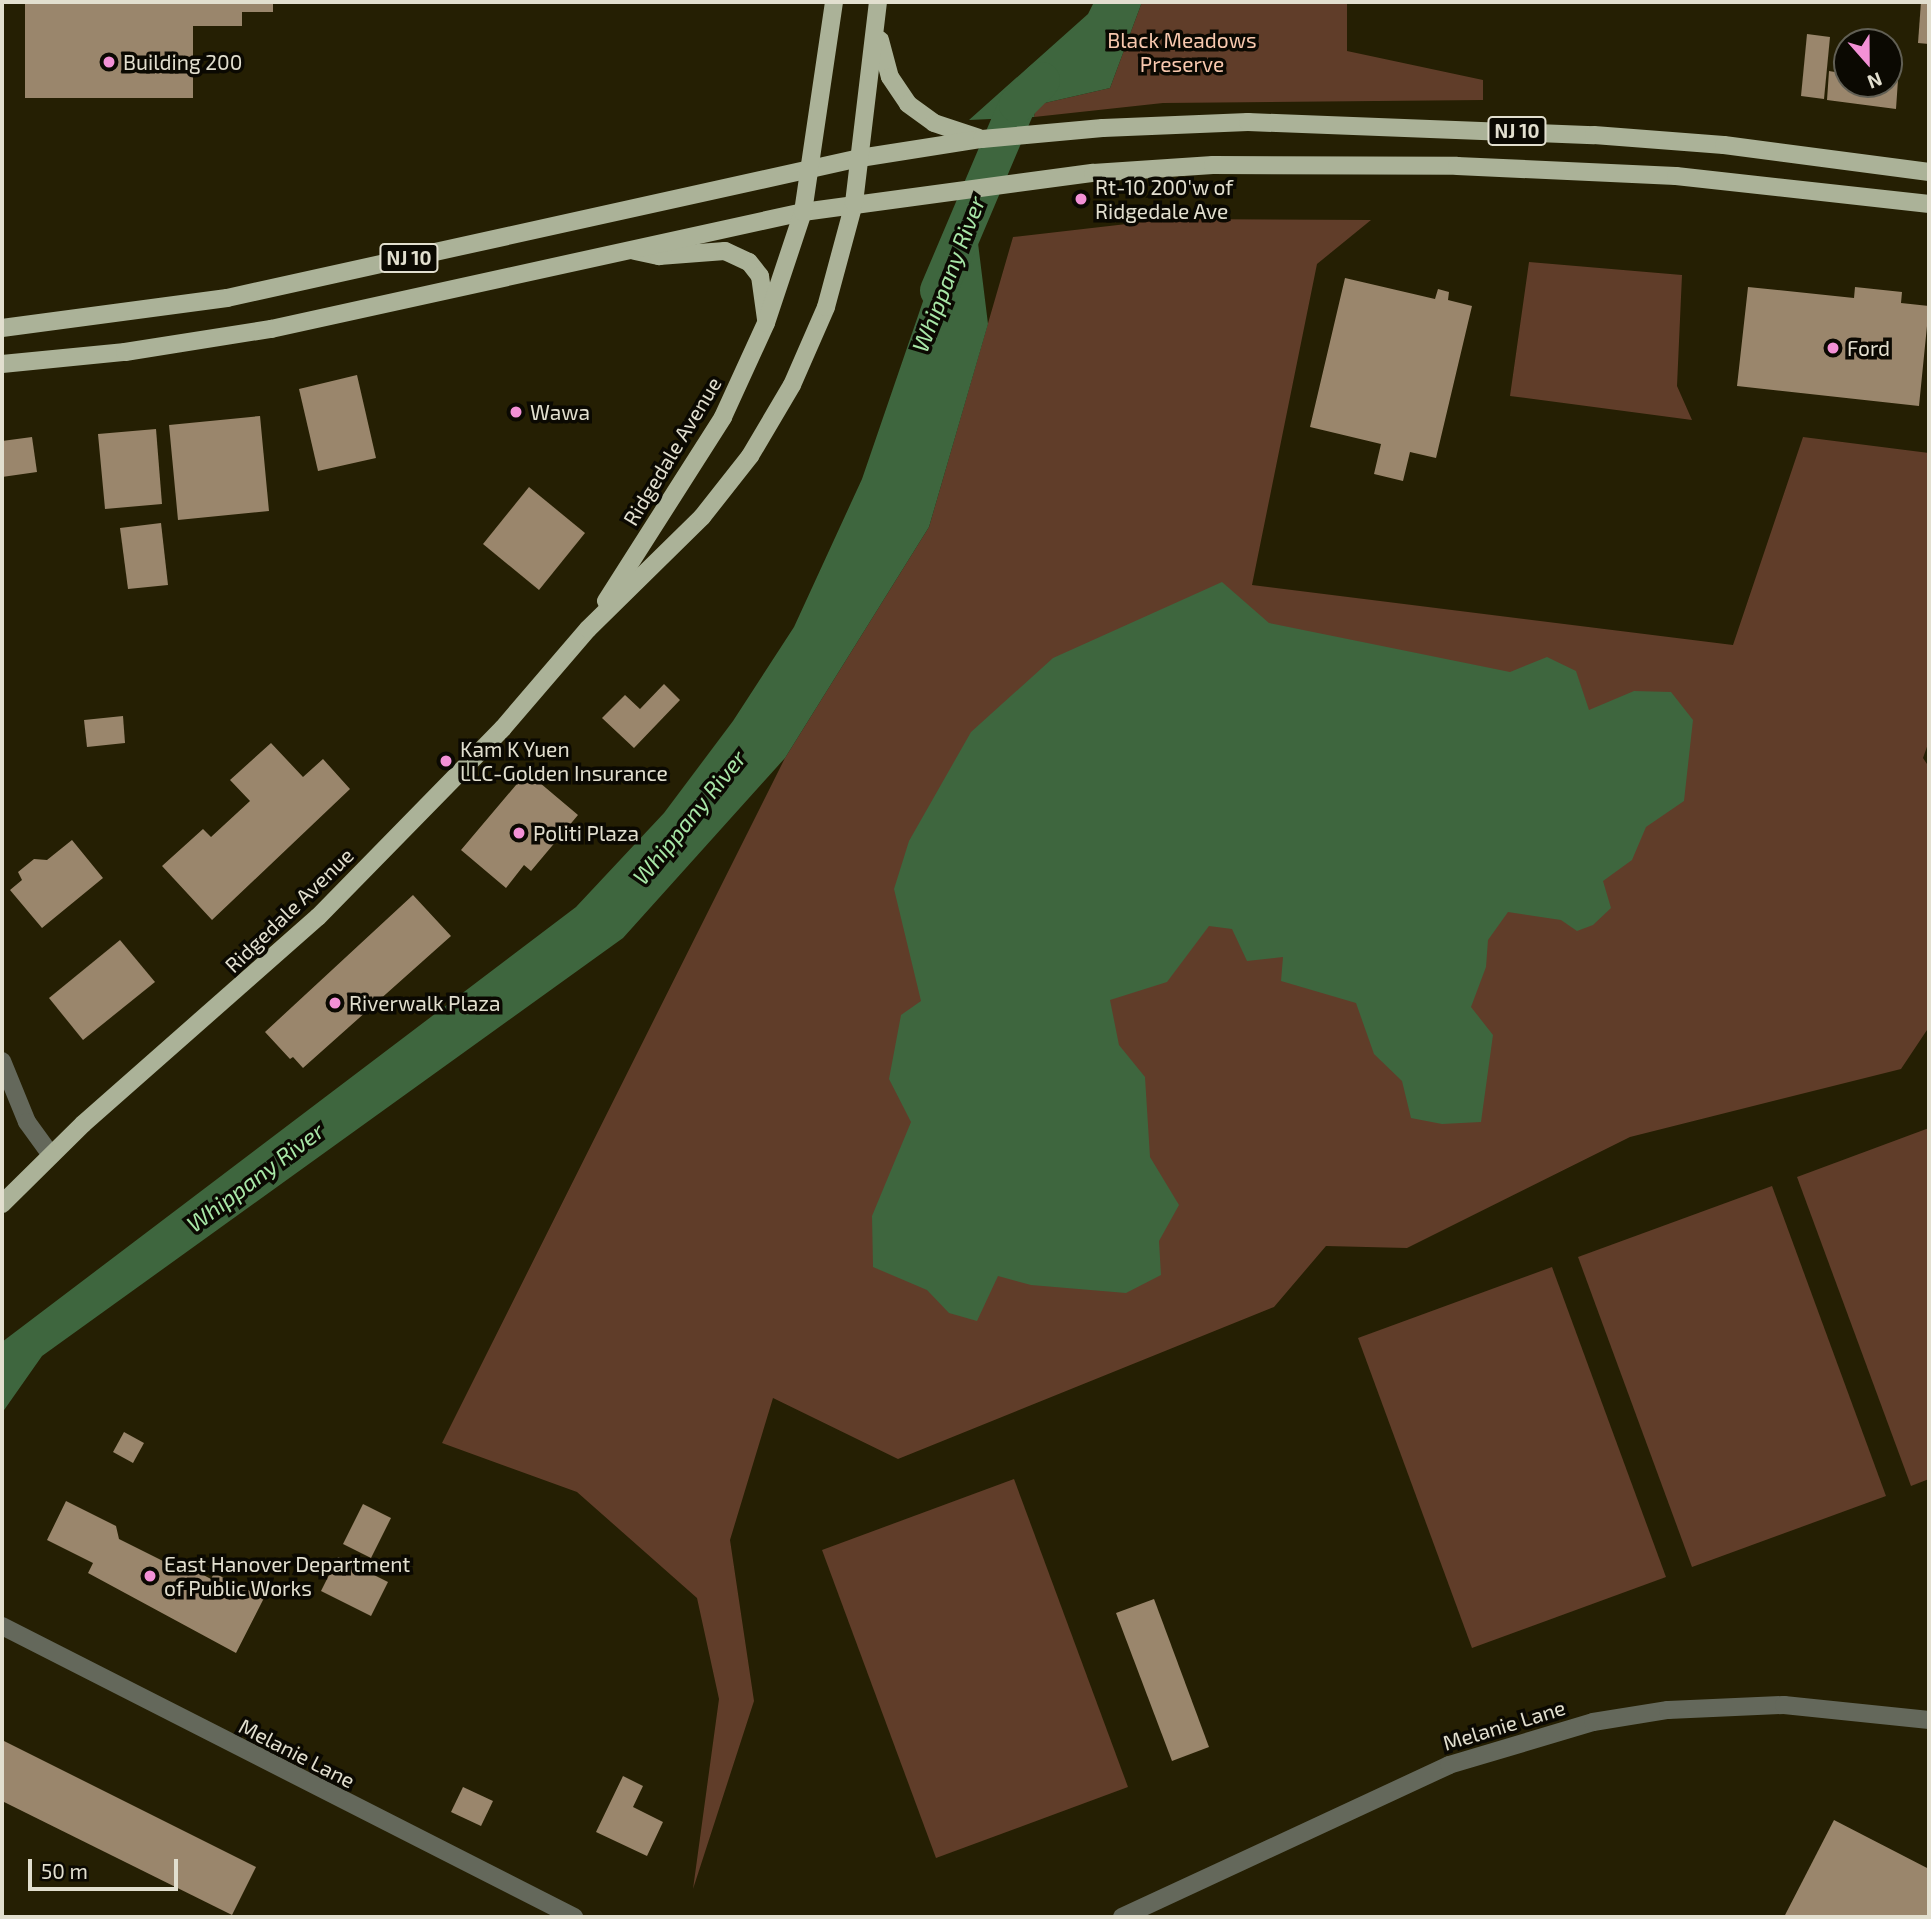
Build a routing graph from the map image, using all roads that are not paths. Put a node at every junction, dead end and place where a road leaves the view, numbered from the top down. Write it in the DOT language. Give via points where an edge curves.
graph roads {
  1 [pos="834,2"];
  2 [pos="878,2"];
  3 [pos="877,33"];
  4 [pos="982,139"];
  5 [pos="860,158"];
  6 [pos="812,167"];
  7 [pos="1929,172"];
  8 [pos="854,203"];
  9 [pos="1929,204"];
  10 [pos="803,212"];
  11 [pos="628,250"];
  12 [pos="766,323"];
  13 [pos="2,328"];
  14 [pos="2,364"];
  15 [pos="588,629"];
  16 [pos="2,1061"];
  17 [pos="51,1155"];
  18 [pos="2,1204"];
  19 [pos="2,1626"];
  20 [pos="1929,1720"];
  21 [pos="574,1917"];
  22 [pos="1122,1917"];
  1 -- 6 [label="main road, Ridgedale Avenue"];
  2 -- 3 [label="main road"];
  3 -- 4 [label="main road" via="890,77 908,104 934,123"];
  3 -- 5 [label="main road, Ridgedale Avenue"];
  4 -- 5 [label="main road, NJ 10"];
  4 -- 7 [label="main road, NJ 10" via="1103,128 1261,123 1594,135 1724,145"];
  5 -- 6 [label="main road, NJ 10"];
  5 -- 8 [label="main road, Ridgedale Avenue"];
  6 -- 10 [label="main road, Ridgedale Avenue"];
  6 -- 13 [label="main road, NJ 10" via="228,298"];
  8 -- 9 [label="main road, NJ 10" via="1093,173 1213,165 1457,166 1676,176"];
  8 -- 10 [label="main road, NJ 10"];
  8 -- 15 [label="main road, Ridgedale Avenue" via="826,307 792,385 750,456 702,517"];
  10 -- 11 [label="main road, NJ 10"];
  10 -- 12 [label="main road, Ridgedale Avenue"];
  11 -- 12 [label="main road" via="659,256 725,251 749,262 760,276"];
  11 -- 14 [label="main road, NJ 10" via="271,329"];
  12 -- 15 [label="main road, Ridgedale Avenue" via="718,426"];
  15 -- 17 [label="main road, Ridgedale Avenue" via="503,728 318,917"];
  16 -- 17 [label="street" via="27,1122"];
  17 -- 18 [label="main road, Ridgedale Avenue"];
  19 -- 21 [label="street, Melanie Lane"];
  20 -- 22 [label="street, Melanie Lane" via="1784,1705 1668,1710 1593,1722 1449,1765"];
}
